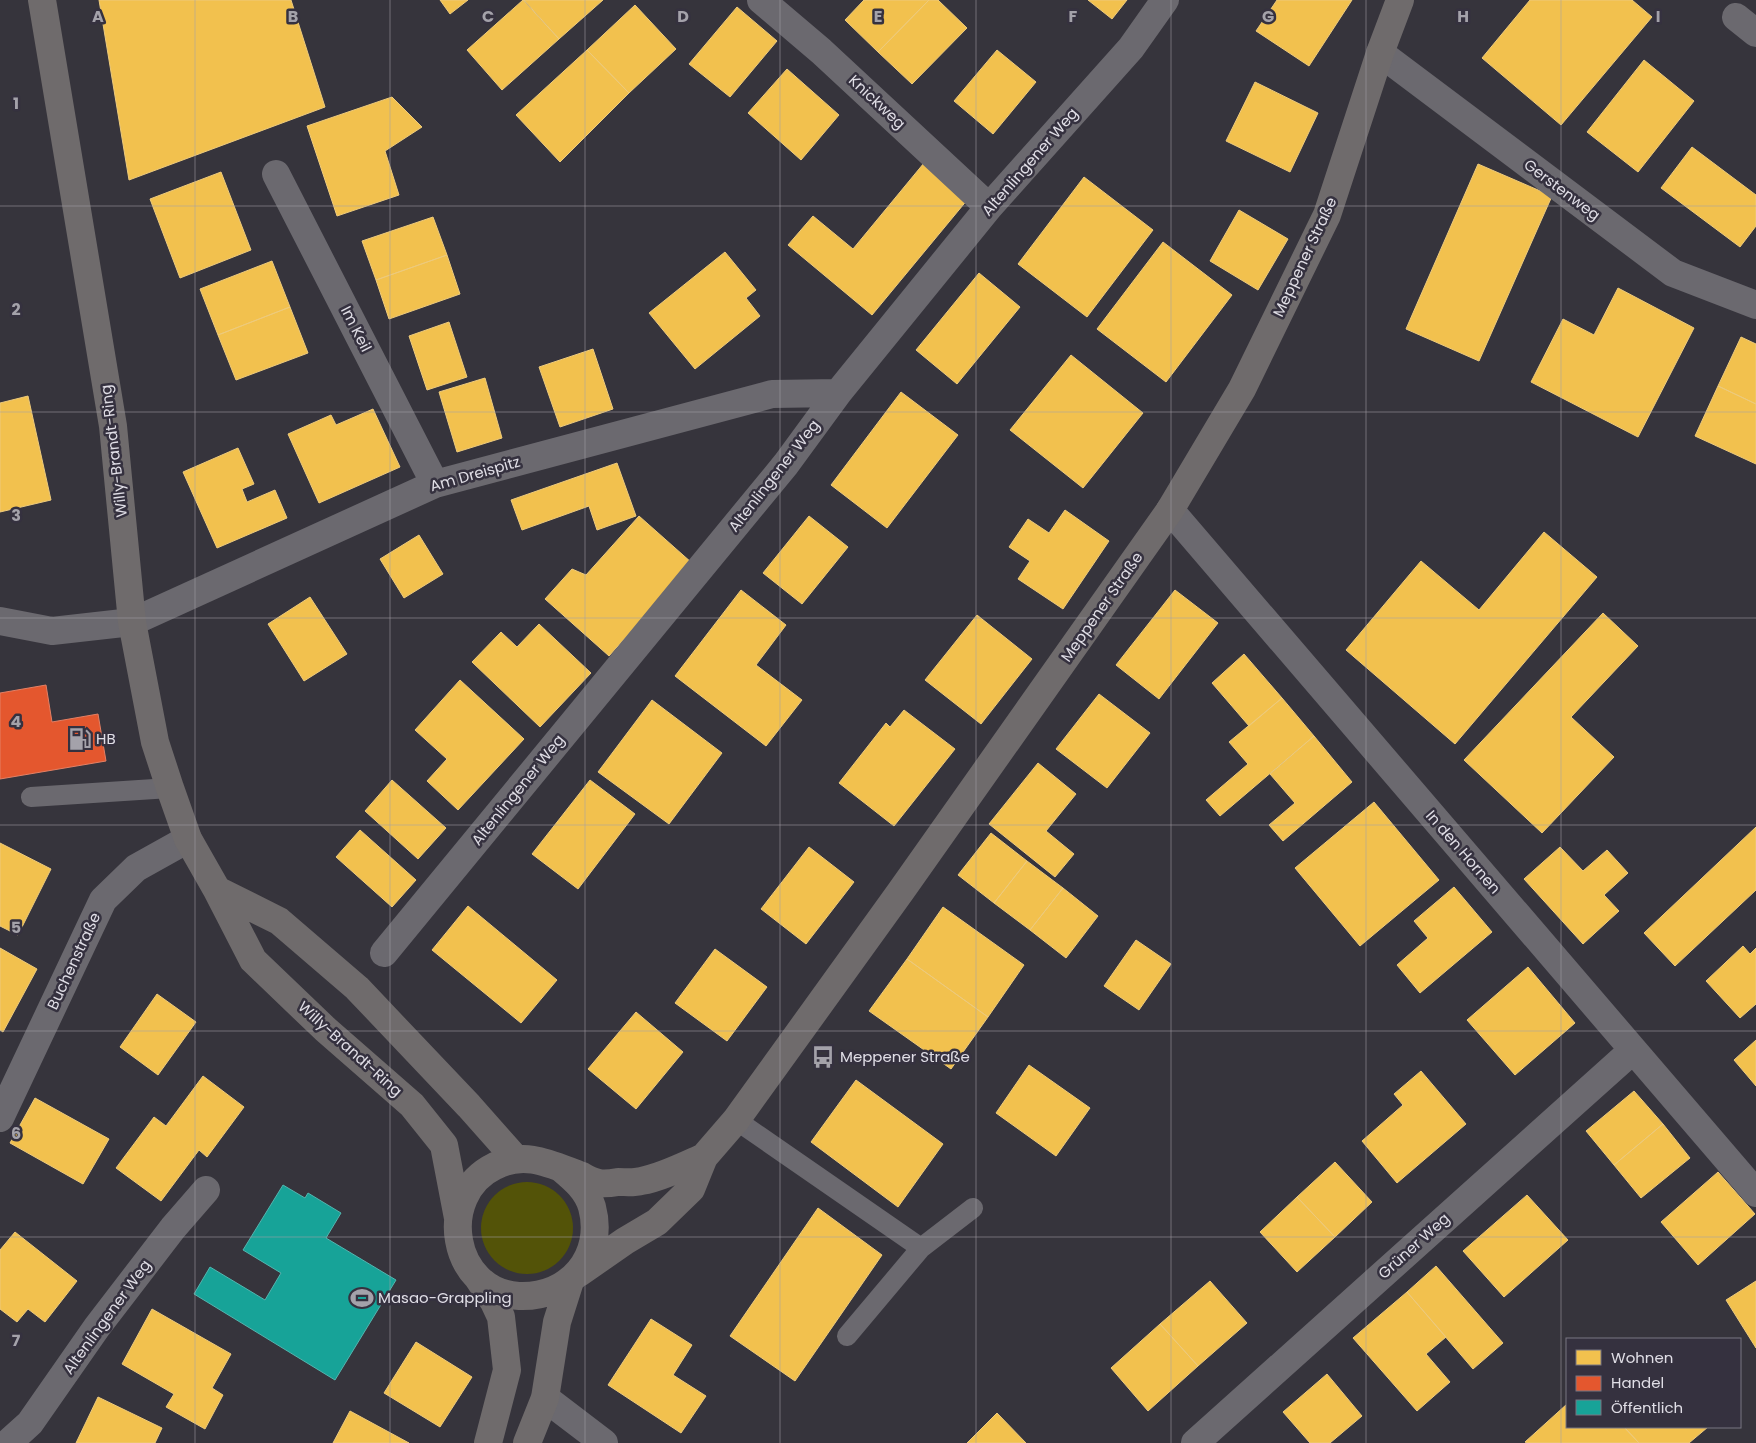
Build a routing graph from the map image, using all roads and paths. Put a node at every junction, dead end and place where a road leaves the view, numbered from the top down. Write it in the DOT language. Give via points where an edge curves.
graph roads {
  1 [pos="42,0"];
  2 [pos="761,0"];
  3 [pos="1165,0"];
  4 [pos="1400,0"];
  5 [pos="1380,53"];
  6 [pos="276,174"];
  7 [pos="989,207"];
  8 [pos="1756,305"];
  9 [pos="838,393"];
  10 [pos="435,484"];
  11 [pos="1170,510"];
  12 [pos="0,621"];
  13 [pos="132,622"];
  14 [pos="170,788"];
  15 [pos="31,797"];
  16 [pos="188,839"];
  17 [pos="218,890"];
  18 [pos="384,953"];
  19 [pos="1633,1050"];
  20 [pos="0,1118"];
  21 [pos="736,1120"];
  22 [pos="704,1157"];
  23 [pos="516,1159"];
  24 [pos="562,1169"];
  25 [pos="206,1190"];
  26 [pos="1756,1193"];
  27 [pos="973,1208"];
  28 [pos="458,1218"];
  29 [pos="921,1248"];
  30 [pos="478,1277"];
  31 [pos="574,1277"];
  32 [pos="847,1336"];
  33 [pos="544,1398"];
  34 [pos="8,1443"];
  35 [pos="488,1443"];
  36 [pos="527,1443"];
  37 [pos="604,1443"];
  38 [pos="1195,1443"];
  1 -- 13 [label="main road, Willy-Brandt-Ring" via="113,426"];
  2 -- 7 [label="street, Knickweg" via="821,51"];
  3 -- 7 [label="street, Altenlingener Weg" via="1132,48"];
  4 -- 5 [label="main road, Meppener Straße"];
  5 -- 8 [label="street, Gerstenweg" via="1673,273"];
  5 -- 11 [label="main road, Meppener Straße" via="1327,215 1242,389"];
  6 -- 10 [label="street, Im Keil"];
  7 -- 9 [label="street, Altenlingener Weg"];
  9 -- 10 [label="street, Am Dreispitz" via="772,394"];
  9 -- 18 [label="street, Altenlingener Weg" via="786,464"];
  10 -- 13 [label="street, Am Dreispitz"];
  11 -- 19 [label="street, In den Hornen"];
  11 -- 21 [label="main road, Meppener Straße"];
  12 -- 13 [label="street, Am Dreispitz" via="52,631"];
  13 -- 14 [label="main road, Willy-Brandt-Ring" via="154,742"];
  14 -- 15 [label="lane"];
  14 -- 16 [label="main road, Willy-Brandt-Ring"];
  16 -- 17 [label="main road, Willy-Brandt-Ring"];
  16 -- 20 [label="street, Buchenstraße" via="136,868 103,900"];
  17 -- 23 [label="main road" via="279,921 357,988"];
  17 -- 28 [label="main road, Willy-Brandt-Ring" via="253,960 412,1105 444,1145"];
  19 -- 26 [label="street, In den Hornen"];
  19 -- 38 [label="street, Grüner Weg"];
  21 -- 22 [label="main road, Meppener Straße"];
  21 -- 29 [label="lane"];
  22 -- 24 [label="main road, Meppener Straße" via="641,1181 600,1183"];
  22 -- 31 [label="main road, Meppener Straße" via="691,1188 657,1222"];
  23 -- 24 [label="main road" via="540,1160"];
  23 -- 28 [label="main road" via="495,1166 477,1178 464,1197"];
  24 -- 31 [label="main road" via="580,1184 592,1205 595,1228 591,1252"];
  25 -- 34 [label="street, Altenlingener Weg" via="97,1327 30,1423"];
  27 -- 29 [label="lane"];
  28 -- 30 [label="main road" via="460,1250"];
  29 -- 32 [label="lane"];
  30 -- 31 [label="main road" via="494,1289 513,1295 533,1296 553,1291"];
  30 -- 35 [label="main road" via="501,1317 507,1370"];
  31 -- 33 [label="main road" via="557,1322"];
  33 -- 36 [label="main road"];
  33 -- 37 [label="street"];
}
